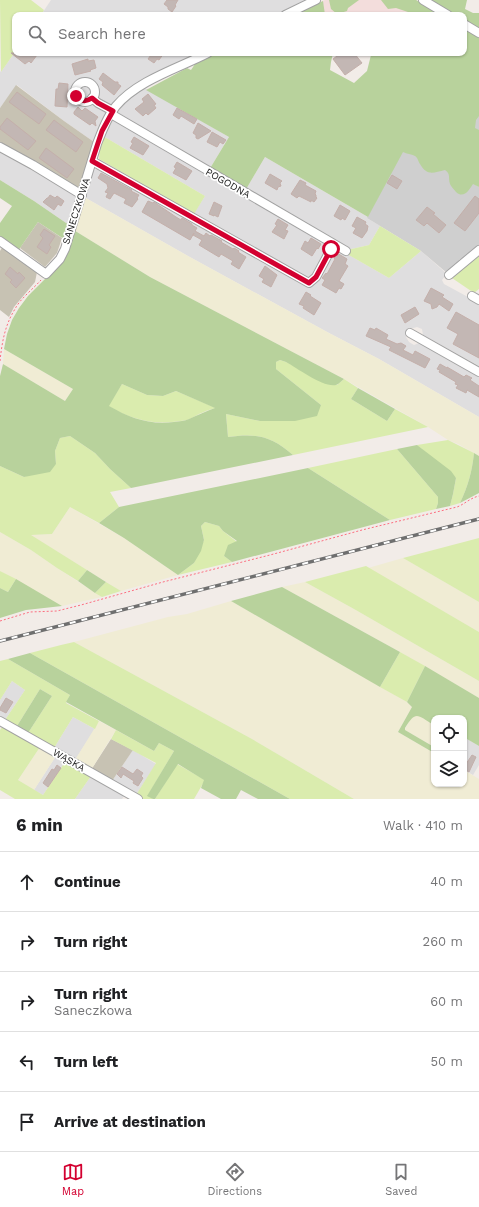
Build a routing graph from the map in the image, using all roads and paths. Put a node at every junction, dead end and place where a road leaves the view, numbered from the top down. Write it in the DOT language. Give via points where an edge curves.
graph roads {
  1 [pos="316,0"];
  2 [pos="423,0"];
  3 [pos="291,12"];
  4 [pos="443,12"];
  5 [pos="467,26"];
  6 [pos="479,33"];
  7 [pos="201,56"];
  8 [pos="92,98"];
  9 [pos="112,113"];
  10 [pos="0,147"];
  11 [pos="92,161"];
  12 [pos="82,195"];
  13 [pos="0,241"];
  14 [pos="331,249"];
  15 [pos="479,250"];
  16 [pos="346,251"];
  17 [pos="46,274"];
  18 [pos="449,275"];
  19 [pos="410,333"];
  20 [pos="0,361"];
  21 [pos="479,372"];
  22 [pos="479,496"];
  23 [pos="0,621"];
  24 [pos="0,721"];
  25 [pos="138,799"];
  1 -- 3 [label="street"];
  2 -- 4 [label="street"];
  5 -- 6 [label="street"];
  7 -- 9 [label="street, SANECZKOWA" via="147,81 117,105"];
  8 -- 9 [label="street, POGODNA"];
  9 -- 11 [label="street, SANECZKOWA" via="102,131"];
  9 -- 16 [label="street, POGODNA"];
  10 -- 12 [label="street"];
  11 -- 12 [label="street, SANECZKOWA"];
  11 -- 14 [label="street" via="309,283 316,277"];
  12 -- 17 [label="street, SANECZKOWA" via="60,259"];
  13 -- 17 [label="street"];
  15 -- 18 [label="street"];
  17 -- 20 [label="path" via="15,308 2,342"];
  19 -- 21 [label="street"];
  22 -- 23 [label="path" via="457,507 57,611 30,612"];
  24 -- 25 [label="street, WĄSKA"];
}
